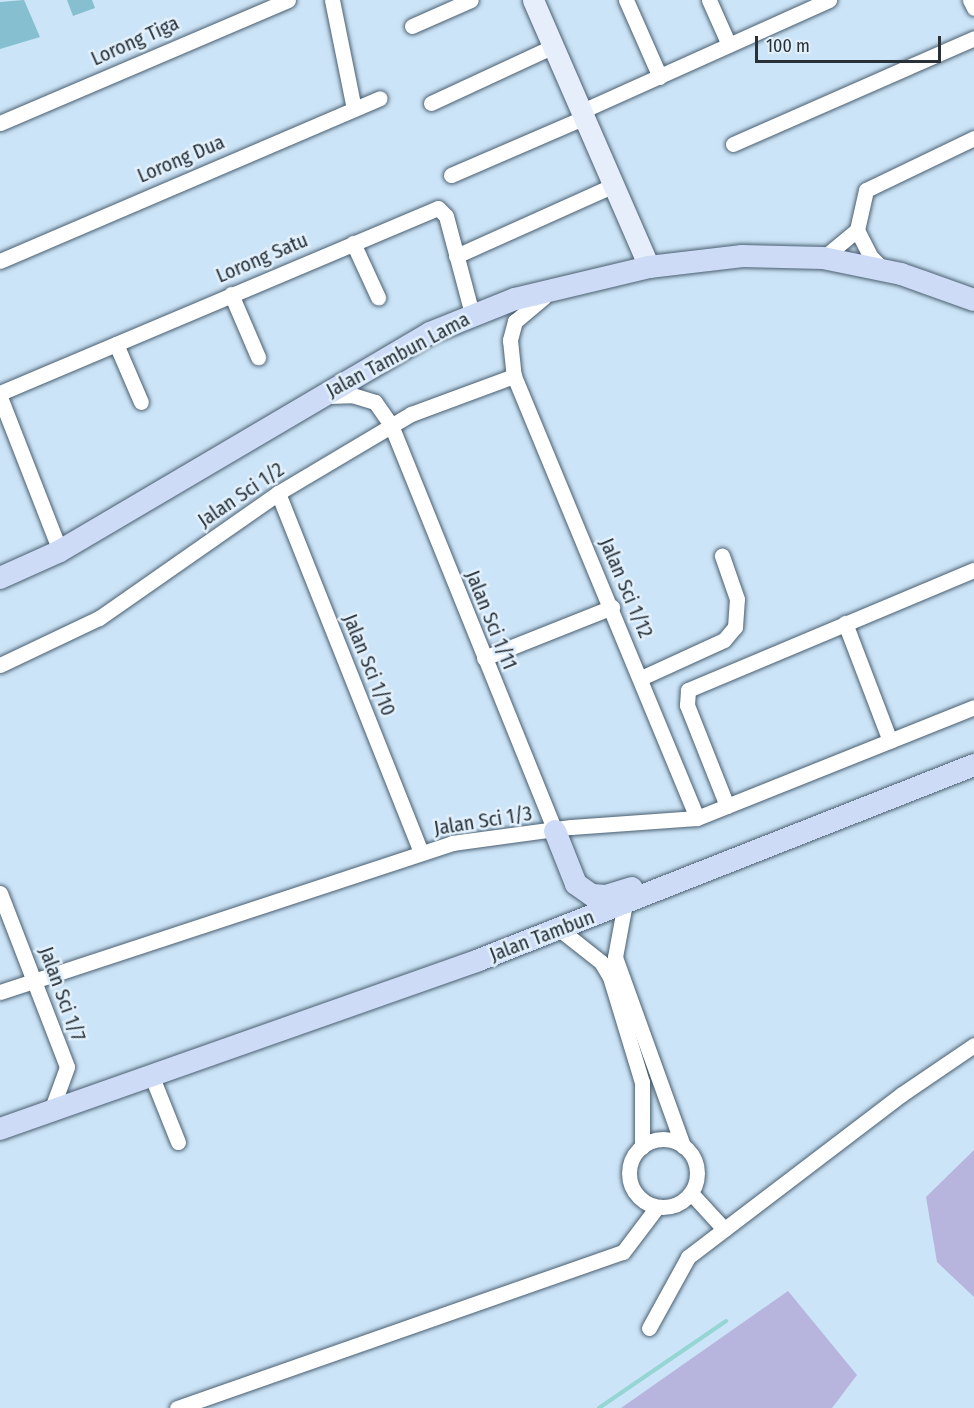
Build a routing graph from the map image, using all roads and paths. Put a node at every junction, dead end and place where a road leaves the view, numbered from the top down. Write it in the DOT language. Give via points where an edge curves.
graph roads {
  1 [pos="288,0"];
  2 [pos="332,0"];
  3 [pos="471,0"];
  4 [pos="533,0"];
  5 [pos="626,0"];
  6 [pos="709,0"];
  7 [pos="828,0"];
  8 [pos="970,0"];
  9 [pos="798,6"];
  10 [pos="974,8"];
  11 [pos="412,26"];
  12 [pos="974,38"];
  13 [pos="729,45"];
  14 [pos="554,46"];
  15 [pos="660,77"];
  16 [pos="380,98"];
  17 [pos="431,103"];
  18 [pos="354,109"];
  19 [pos="584,114"];
  20 [pos="0,123"];
  21 [pos="974,138"];
  22 [pos="733,144"];
  23 [pos="451,175"];
  24 [pos="614,185"];
  25 [pos="856,230"];
  26 [pos="353,243"];
  27 [pos="456,256"];
  28 [pos="823,258"];
  29 [pos="0,261"];
  30 [pos="649,267"];
  31 [pos="886,271"];
  32 [pos="558,287"];
  33 [pos="231,294"];
  34 [pos="378,297"];
  35 [pos="974,300"];
  36 [pos="480,311"];
  37 [pos="116,344"];
  38 [pos="258,357"];
  39 [pos="514,376"];
  40 [pos="0,395"];
  41 [pos="321,396"];
  42 [pos="141,402"];
  43 [pos="392,425"];
  44 [pos="278,493"];
  45 [pos="60,551"];
  46 [pos="722,556"];
  47 [pos="974,570"];
  48 [pos="0,578"];
  49 [pos="612,607"];
  50 [pos="844,623"];
  51 [pos="484,658"];
  52 [pos="0,665"];
  53 [pos="641,678"];
  54 [pos="974,707"];
  55 [pos="890,741"];
  56 [pos="974,765"];
  57 [pos="727,806"];
  58 [pos="697,818"];
  59 [pos="555,831"];
  60 [pos="421,853"];
  61 [pos="717,865"];
  62 [pos="0,893"];
  63 [pos="625,903"];
  64 [pos="558,928"];
  65 [pos="36,980"];
  66 [pos="0,992"];
  67 [pos="974,1046"];
  68 [pos="152,1077"];
  69 [pos="51,1111"];
  70 [pos="0,1129"];
  71 [pos="178,1142"];
  72 [pos="684,1146"];
  73 [pos="642,1147"];
  74 [pos="691,1193"];
  75 [pos="657,1207"];
  76 [pos="724,1229"];
  77 [pos="649,1328"];
  78 [pos="177,1408"];
  1 -- 20 [label="street, Lorong Tiga"];
  2 -- 18 [label="street"];
  3 -- 11 [label="street"];
  4 -- 14 [label="street"];
  5 -- 15 [label="street"];
  6 -- 13 [label="street"];
  7 -- 9 [label="street"];
  8 -- 10 [label="street"];
  9 -- 13 [label="street"];
  12 -- 22 [label="street"];
  13 -- 15 [label="street"];
  14 -- 17 [label="street"];
  14 -- 19 [label="street"];
  15 -- 19 [label="street"];
  16 -- 18 [label="street, Lorong Dua"];
  18 -- 29 [label="street, Lorong Dua"];
  19 -- 23 [label="street"];
  19 -- 24 [label="street"];
  21 -- 25 [label="street" via="866,190"];
  24 -- 27 [label="street"];
  24 -- 30 [label="street"];
  25 -- 28 [label="street"];
  25 -- 31 [label="street" via="871,257"];
  26 -- 27 [label="street, Lorong Satu" via="438,208 446,216"];
  26 -- 33 [label="street, Lorong Satu"];
  26 -- 34 [label="street"];
  27 -- 36 [label="street, Lorong Satu"];
  28 -- 30 [label="main road, Jalan Tambun Lama" via="741,256"];
  28 -- 31 [label="main road, Jalan Tambun Lama"];
  30 -- 32 [label="main road, Jalan Tambun Lama"];
  31 -- 35 [label="main road, Jalan Tambun Lama"];
  32 -- 36 [label="main road, Jalan Tambun Lama"];
  32 -- 39 [label="street, Jalan Sci 1/12" via="515,321 510,340"];
  33 -- 37 [label="street, Lorong Satu"];
  33 -- 38 [label="street"];
  36 -- 41 [label="main road, Jalan Tambun Lama"];
  37 -- 40 [label="street, Lorong Satu"];
  37 -- 42 [label="street"];
  39 -- 43 [label="street, Jalan Sci 1/2" via="455,395"];
  39 -- 49 [label="street, Jalan Sci 1/12"];
  40 -- 45 [label="street"];
  41 -- 43 [label="street, Jalan Sci 1/11" via="352,394 375,402"];
  41 -- 45 [label="main road, Jalan Tambun Lama"];
  43 -- 44 [label="street, Jalan Sci 1/2"];
  43 -- 51 [label="street, Jalan Sci 1/11"];
  44 -- 52 [label="street, Jalan Sci 1/2" via="99,618"];
  44 -- 60 [label="street, Jalan Sci 1/10"];
  45 -- 48 [label="main road, Jalan Tambun Lama"];
  46 -- 53 [label="street" via="737,599 735,627 724,640"];
  47 -- 50 [label="street"];
  49 -- 51 [label="street"];
  49 -- 53 [label="street, Jalan Sci 1/12"];
  50 -- 55 [label="street"];
  50 -- 57 [label="street" via="686,693"];
  51 -- 59 [label="street, Jalan Sci 1/11"];
  53 -- 58 [label="street, Jalan Sci 1/12"];
  54 -- 55 [label="street, Jalan Sci 1/3"];
  55 -- 57 [label="street, Jalan Sci 1/3"];
  56 -- 61 [label="main road, Jalan Tambun"];
  57 -- 58 [label="street, Jalan Sci 1/3"];
  58 -- 59 [label="street, Jalan Sci 1/3"];
  59 -- 60 [label="street, Jalan Sci 1/3" via="452,843"];
  59 -- 61 [label="main road" via="576,884 592,895 606,896"];
  60 -- 65 [label="street, Jalan Sci 1/3"];
  61 -- 63 [label="main road, Jalan Tambun"];
  62 -- 65 [label="street, Jalan Sci 1/7"];
  63 -- 64 [label="main road, Jalan Tambun"];
  63 -- 72 [label="street" via="615,957"];
  64 -- 68 [label="main road, Jalan Tambun"];
  64 -- 73 [label="street" via="601,962 610,977 642,1082"];
  65 -- 66 [label="street, Jalan Sci 1/3"];
  65 -- 69 [label="street, Jalan Sci 1/7" via="67,1067"];
  67 -- 76 [label="street"];
  68 -- 69 [label="main road, Jalan Tambun"];
  68 -- 71 [label="street"];
  69 -- 70 [label="main road, Jalan Tambun"];
  72 -- 73 [label="street" via="662,1139"];
  72 -- 74 [label="street" via="695,1163"];
  73 -- 75 [label="street" via="630,1165 632,1187"];
  74 -- 75 [label="street" via="676,1205"];
  74 -- 76 [label="street"];
  75 -- 78 [label="street" via="623,1252"];
  76 -- 77 [label="street" via="688,1257"];
}
